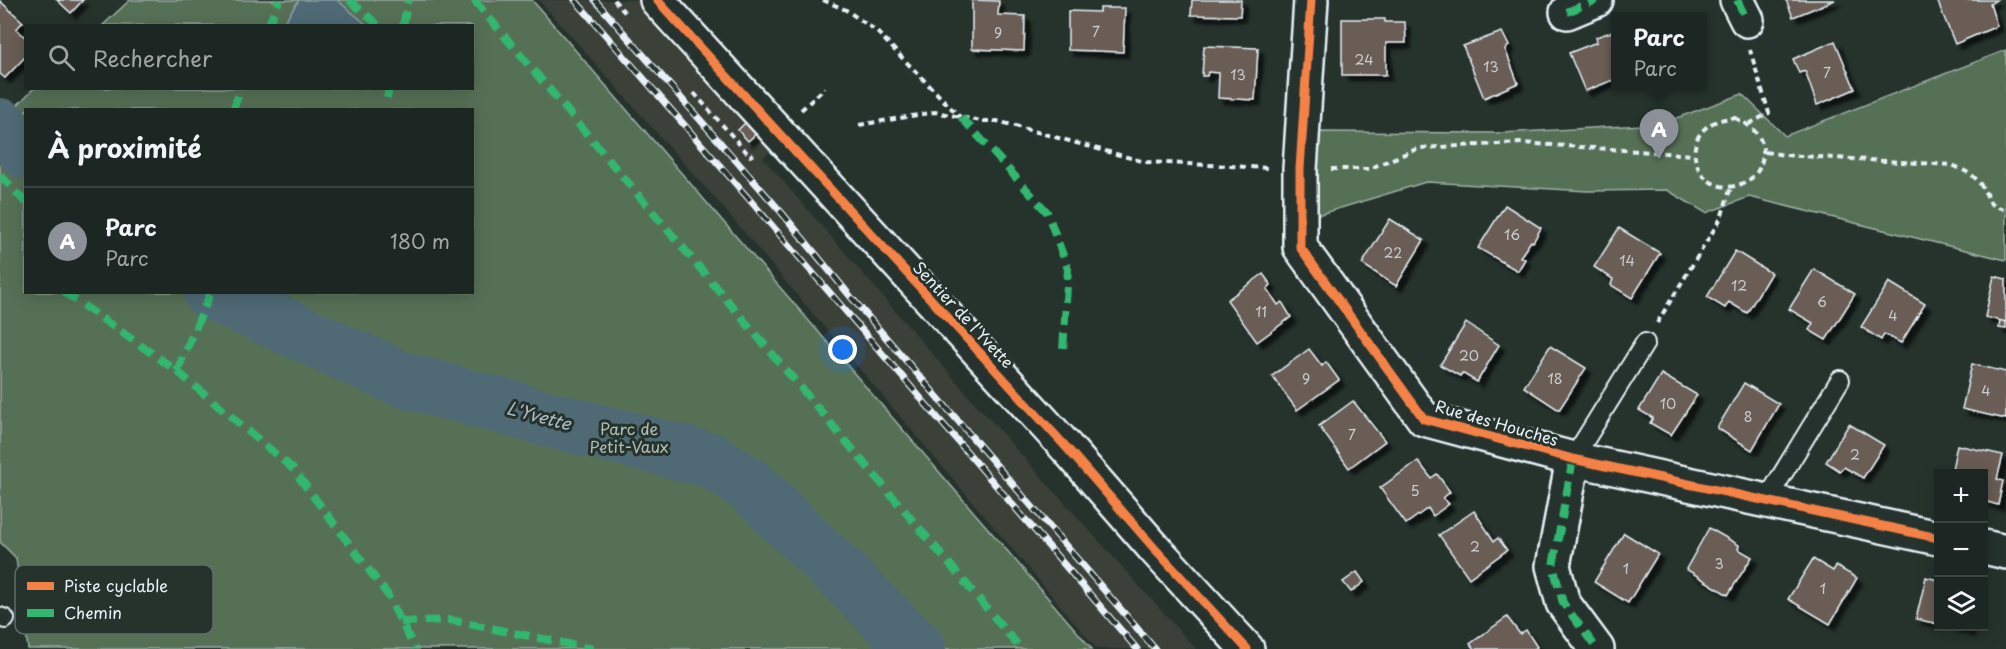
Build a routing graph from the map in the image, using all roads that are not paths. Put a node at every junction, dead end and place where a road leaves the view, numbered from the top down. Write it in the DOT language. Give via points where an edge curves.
graph roads {
  1 [pos="657,0"];
  2 [pos="1311,0"];
  3 [pos="1645,343"];
  4 [pos="1840,380"];
  5 [pos="1573,459"];
  6 [pos="1766,501"];
  7 [pos="1934,537"];
  8 [pos="1988,548"];
  9 [pos="2006,552"];
  10 [pos="1247,649"];
  11 [pos="1597,649"];
  1 -- 10 [label="street, Sentier de l'Yvette"];
  2 -- 5 [label="street, Rue des Houches" via="1300,169 1300,247 1425,419"];
  3 -- 5 [label="lane"];
  4 -- 6 [label="lane"];
  5 -- 6 [label="street, Rue des Houches"];
  5 -- 11 [label="street" via="1553,566 1563,603"];
  6 -- 7 [label="street, Rue des Houches"];
  8 -- 9 [label="street"];
}
